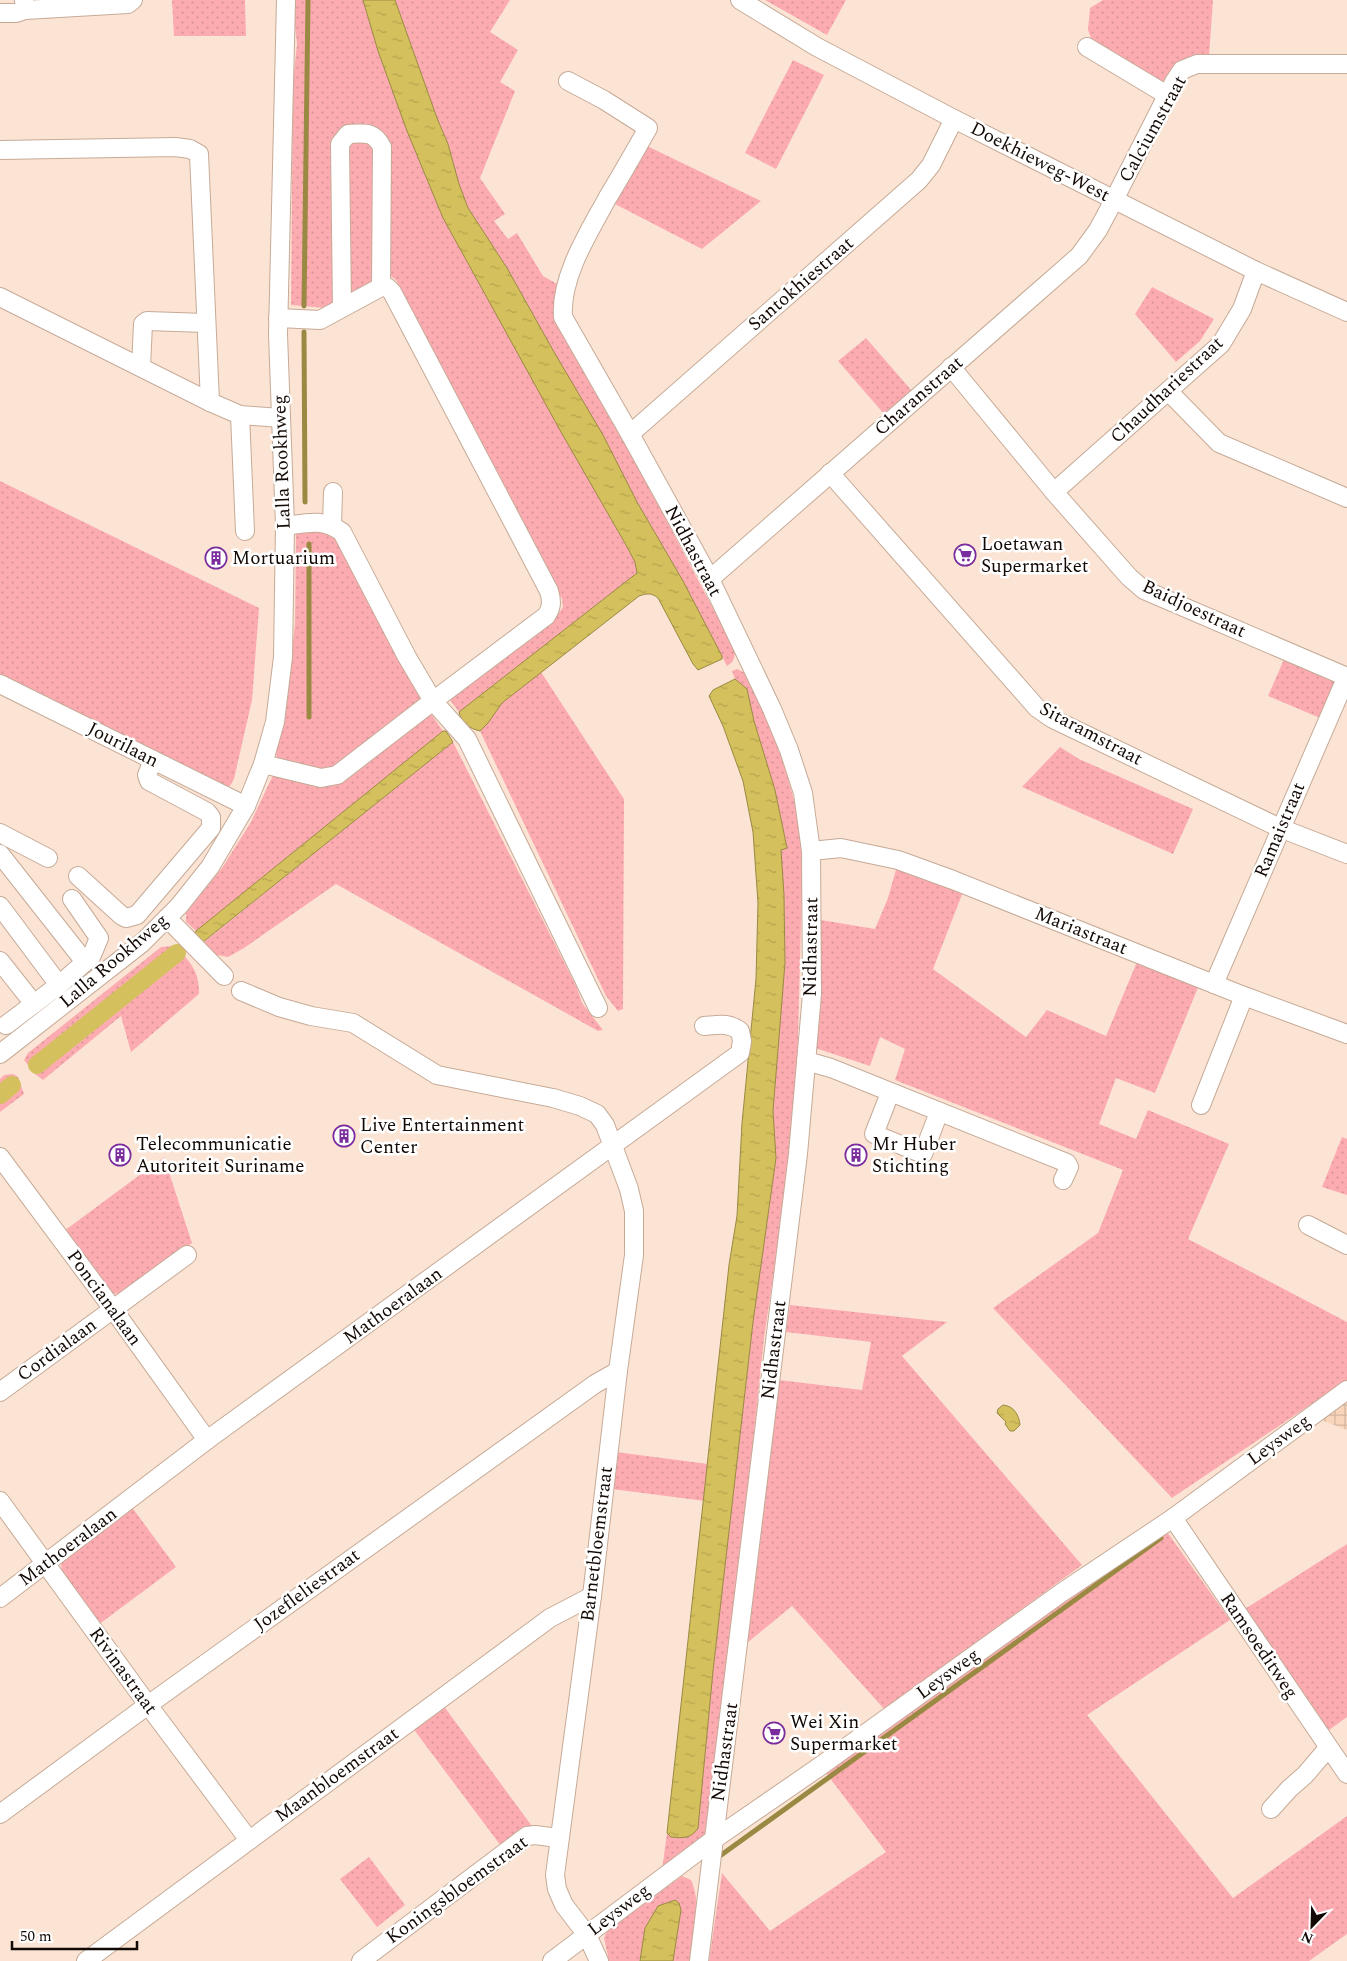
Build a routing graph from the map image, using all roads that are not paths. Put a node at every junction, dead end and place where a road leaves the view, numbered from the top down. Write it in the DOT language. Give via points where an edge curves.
graph roads {
  1 [pos="133,0"];
  2 [pos="286,0"];
  3 [pos="740,0"];
  4 [pos="24,5"];
  5 [pos="0,13"];
  6 [pos="1087,47"];
  7 [pos="1347,64"];
  8 [pos="568,81"];
  9 [pos="1167,95"];
  10 [pos="954,120"];
  11 [pos="0,150"];
  12 [pos="1114,200"];
  13 [pos="1256,271"];
  14 [pos="381,287"];
  15 [pos="0,297"];
  16 [pos="342,308"];
  17 [pos="1347,312"];
  18 [pos="278,318"];
  19 [pos="205,323"];
  20 [pos="141,367"];
  21 [pos="951,367"];
  22 [pos="1169,392"];
  23 [pos="210,402"];
  24 [pos="240,415"];
  25 [pos="281,418"];
  26 [pos="630,434"];
  27 [pos="830,473"];
  28 [pos="333,492"];
  29 [pos="1054,492"];
  30 [pos="1347,498"];
  31 [pos="332,525"];
  32 [pos="285,526"];
  33 [pos="244,531"];
  34 [pos="710,580"];
  35 [pos="1347,677"];
  36 [pos="0,684"];
  37 [pos="433,701"];
  38 [pos="153,760"];
  39 [pos="263,764"];
  40 [pos="246,806"];
  41 [pos="1280,828"];
  42 [pos="0,833"];
  43 [pos="811,851"];
  44 [pos="0,854"];
  45 [pos="1347,854"];
  46 [pos="48,858"];
  47 [pos="78,876"];
  48 [pos="72,899"];
  49 [pos="0,906"];
  50 [pos="167,918"];
  51 [pos="0,961"];
  52 [pos="85,962"];
  53 [pos="224,976"];
  54 [pos="1214,984"];
  55 [pos="58,985"];
  56 [pos="241,991"];
  57 [pos="1244,996"];
  58 [pos="34,1004"];
  59 [pos="598,1008"];
  60 [pos="704,1026"];
  61 [pos="1347,1034"];
  62 [pos="5,1040"];
  63 [pos="806,1061"];
  64 [pos="890,1093"];
  65 [pos="1201,1105"];
  66 [pos="939,1112"];
  67 [pos="614,1146"];
  68 [pos="0,1157"];
  69 [pos="1062,1180"];
  70 [pos="1308,1225"];
  71 [pos="1347,1245"];
  72 [pos="187,1255"];
  73 [pos="113,1309"];
  74 [pos="618,1371"];
  75 [pos="1347,1390"];
  76 [pos="0,1392"];
  77 [pos="207,1440"];
  78 [pos="0,1501"];
  79 [pos="1173,1518"];
  80 [pos="46,1564"];
  81 [pos="592,1596"];
  82 [pos="0,1598"];
  83 [pos="148,1705"];
  84 [pos="1328,1748"];
  85 [pos="1347,1774"];
  86 [pos="1271,1809"];
  87 [pos="0,1814"];
  88 [pos="558,1838"];
  89 [pos="249,1840"];
  90 [pos="713,1840"];
  91 [pos="587,1935"];
  92 [pos="86,1961"];
  93 [pos="361,1961"];
  94 [pos="552,1961"];
  95 [pos="599,1961"];
  96 [pos="699,1961"];
  1 -- 4 [label="street" via="128,4"];
  2 -- 18 [label="street, Lalla Rookhweg"];
  3 -- 10 [label="street, Doekhieweg-West" via="817,47"];
  4 -- 5 [label="street" via="16,13"];
  6 -- 9 [label="street"];
  7 -- 9 [label="street, Calciumstraat" via="1197,64 1182,70"];
  8 -- 26 [label="street, Nidhastraat" via="648,128 583,242 562,305 562,317"];
  9 -- 12 [label="street, Calciumstraat"];
  10 -- 12 [label="street, Doekhieweg-West"];
  10 -- 26 [label="street, Santokhiestraat" via="931,165 919,180"];
  11 -- 19 [label="street" via="175,147 199,154"];
  12 -- 13 [label="street, Doekhieweg-West"];
  12 -- 21 [label="street, Charanstraat" via="1079,256"];
  13 -- 17 [label="street, Doekhieweg-West"];
  13 -- 22 [label="street, Chaudhariestraat" via="1242,309 1221,344"];
  14 -- 16 [label="street"];
  14 -- 16 [label="street" via="382,147 378,138 367,133 348,134 340,144"];
  14 -- 37 [label="street" via="392,292 552,600 546,616"];
  15 -- 20 [label="street"];
  16 -- 18 [label="street" via="320,320"];
  18 -- 25 [label="street, Lalla Rookhweg"];
  19 -- 20 [label="street" via="147,321 144,324"];
  19 -- 23 [label="street"];
  20 -- 23 [label="street"];
  21 -- 27 [label="street, Charanstraat"];
  21 -- 29 [label="street, Baidjoestraat"];
  22 -- 29 [label="street, Chaudhariestraat"];
  22 -- 30 [label="street" via="1219,443"];
  23 -- 24 [label="street"];
  24 -- 25 [label="street"];
  24 -- 33 [label="street"];
  25 -- 32 [label="street, Lalla Rookhweg"];
  26 -- 34 [label="street, Nidhastraat"];
  27 -- 34 [label="street, Charanstraat"];
  27 -- 41 [label="street, Sitaramstraat" via="1037,708 1053,719"];
  28 -- 31 [label="street"];
  29 -- 35 [label="street, Baidjoestraat" via="1144,590"];
  31 -- 32 [label="street" via="319,522"];
  31 -- 37 [label="street" via="342,532"];
  32 -- 39 [label="street, Lalla Rookhweg" via="283,657 275,722"];
  34 -- 43 [label="street, Nidhastraat" via="790,750 803,793"];
  35 -- 41 [label="street, Ramaistraat"];
  36 -- 38 [label="street, Jourilaan"];
  37 -- 39 [label="street" via="337,775 321,778"];
  37 -- 59 [label="street" via="467,739"];
  38 -- 40 [label="street, Jourilaan"];
  38 -- 47 [label="street" via="147,775 149,780 207,812 211,818 210,828 137,915 122,916"];
  39 -- 40 [label="street, Lalla Rookhweg"];
  40 -- 50 [label="street, Lalla Rookhweg" via="210,867"];
  41 -- 45 [label="street, Sitaramstraat"];
  41 -- 54 [label="street, Ramaistraat"];
  42 -- 46 [label="street"];
  43 -- 54 [label="street, Mariastraat" via="842,848 898,860"];
  43 -- 63 [label="street, Nidhastraat" via="812,994"];
  44 -- 52 [label="street"];
  48 -- 52 [label="street" via="99,938 95,951"];
  49 -- 55 [label="street"];
  50 -- 53 [label="street"];
  50 -- 62 [label="street, Lalla Rookhweg" via="142,942"];
  51 -- 58 [label="street"];
  52 -- 55 [label="street"];
  54 -- 57 [label="street, Mariastraat"];
  55 -- 58 [label="street"];
  56 -- 67 [label="street, Barnetbloemstraat" via="279,1007 353,1023 437,1075 580,1106 597,1114"];
  57 -- 61 [label="street, Mariastraat"];
  57 -- 65 [label="street"];
  58 -- 62 [label="street"];
  60 -- 67 [label="street, Mathoeralaan" via="734,1026 740,1031 740,1053"];
  63 -- 64 [label="street"];
  63 -- 90 [label="street, Nidhastraat"];
  64 -- 66 [label="street"];
  64 -- 66 [label="street" via="874,1134 923,1154"];
  66 -- 69 [label="street" via="1067,1163"];
  67 -- 74 [label="street, Barnetbloemstraat" via="630,1190 636,1236"];
  67 -- 77 [label="street, Mathoeralaan"];
  68 -- 73 [label="street, Poncianalaan"];
  70 -- 71 [label="street"];
  72 -- 73 [label="street, Cordialaan"];
  73 -- 76 [label="street, Cordialaan"];
  73 -- 77 [label="street, Poncianalaan"];
  74 -- 81 [label="street, Barnetbloemstraat"];
  74 -- 83 [label="street, Jozefleliestraat" via="595,1384"];
  75 -- 79 [label="street, Leysweg"];
  77 -- 80 [label="street, Mathoeralaan"];
  78 -- 80 [label="street, Rivinastraat"];
  79 -- 84 [label="street, Ramsoeditweg"];
  79 -- 90 [label="street, Leysweg" via="1061,1593"];
  80 -- 82 [label="street, Mathoeralaan"];
  80 -- 83 [label="street, Rivinastraat"];
  81 -- 88 [label="street, Barnetbloemstraat"];
  81 -- 89 [label="street, Maanbloemstraat" via="550,1618"];
  83 -- 87 [label="street, Jozefleliestraat"];
  83 -- 89 [label="street, Rivinastraat"];
  84 -- 85 [label="street, Ramsoeditweg"];
  84 -- 86 [label="street"];
  88 -- 91 [label="street, Barnetbloemstraat" via="555,1874 558,1889 564,1905"];
  88 -- 93 [label="street, Koningsbloemstraat" via="527,1836"];
  89 -- 92 [label="street, Maanbloemstraat"];
  90 -- 91 [label="street, Leysweg"];
  90 -- 96 [label="street, Nidhastraat"];
  91 -- 94 [label="street, Leysweg"];
  91 -- 95 [label="street, Barnetbloemstraat"];
}
